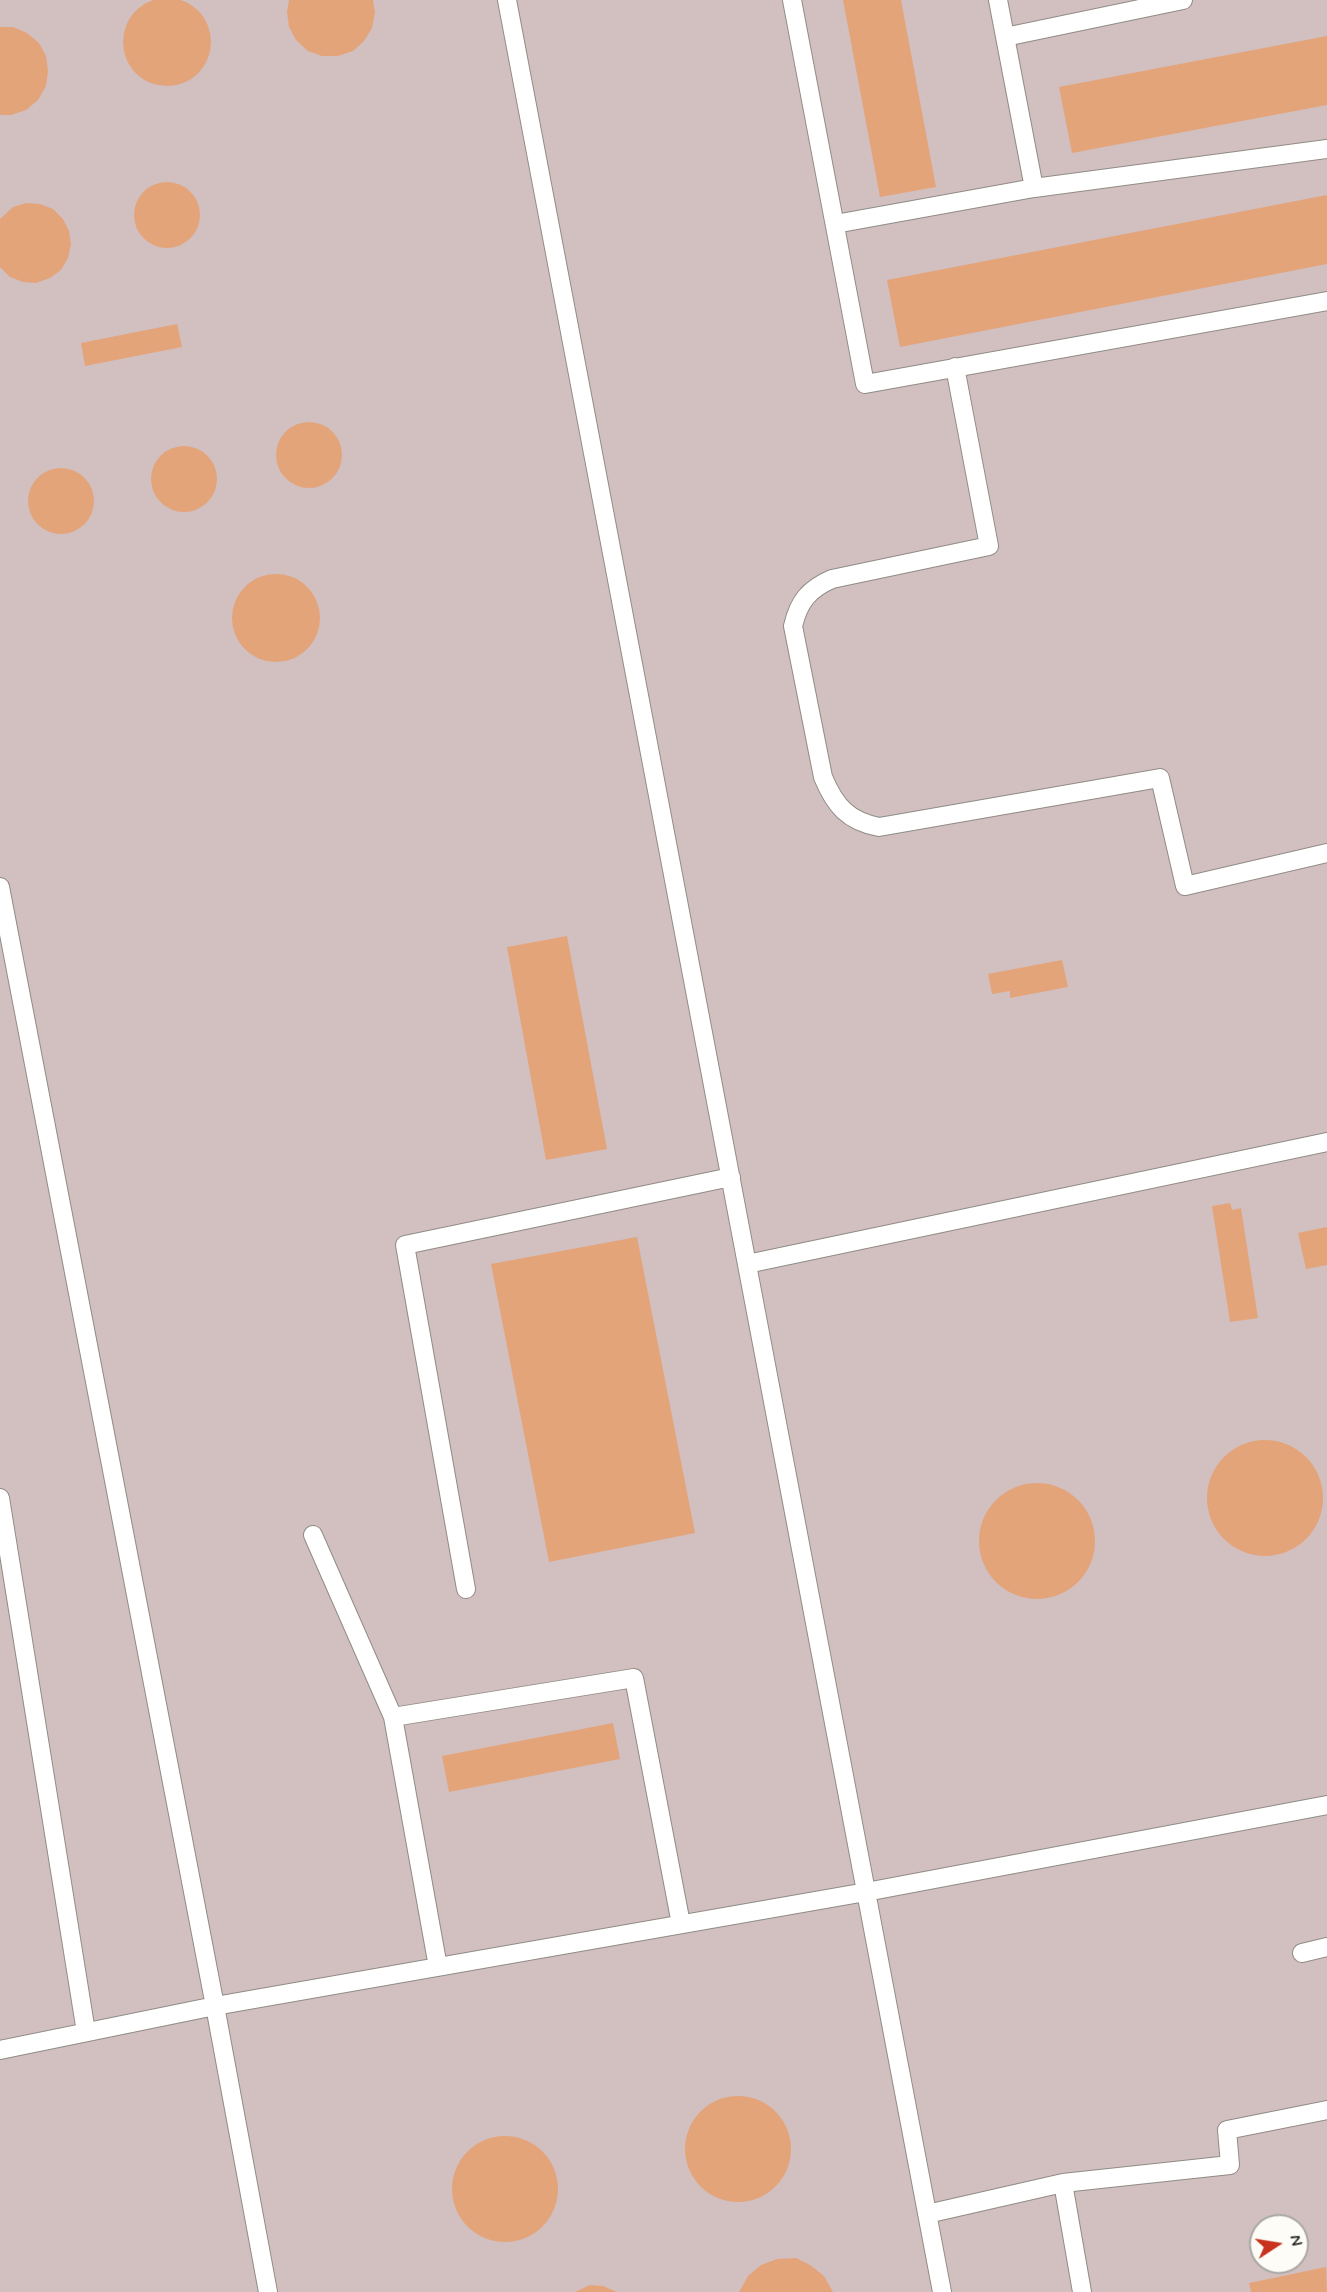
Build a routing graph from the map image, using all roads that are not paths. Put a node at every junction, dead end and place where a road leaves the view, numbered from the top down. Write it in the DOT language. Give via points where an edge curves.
graph roads {
  1 [pos="507,0"];
  2 [pos="792,0"];
  3 [pos="998,0"];
  4 [pos="1183,0"];
  5 [pos="1005,37"];
  6 [pos="1327,149"];
  7 [pos="1034,188"];
  8 [pos="835,224"];
  9 [pos="1327,301"];
  10 [pos="955,368"];
  11 [pos="1327,853"];
  12 [pos="0,887"];
  13 [pos="1327,1142"];
  14 [pos="730,1177"];
  15 [pos="747,1264"];
  16 [pos="0,1498"];
  17 [pos="313,1535"];
  18 [pos="466,1589"];
  19 [pos="393,1717"];
  20 [pos="1327,1805"];
  21 [pos="866,1892"];
  22 [pos="681,1924"];
  23 [pos="1327,1947"];
  24 [pos="1302,1953"];
  25 [pos="438,1967"];
  26 [pos="215,2006"];
  27 [pos="86,2032"];
  28 [pos="0,2050"];
  29 [pos="1327,2110"];
  30 [pos="1064,2183"];
  31 [pos="927,2214"];
  32 [pos="268,2292"];
  33 [pos="942,2292"];
  34 [pos="1082,2292"];
  1 -- 14 [label="lane"];
  2 -- 8 [label="lane"];
  3 -- 5 [label="lane"];
  4 -- 5 [label="lane"];
  5 -- 7 [label="lane"];
  6 -- 7 [label="lane"];
  7 -- 8 [label="lane"];
  8 -- 10 [label="lane" via="865,384"];
  9 -- 10 [label="lane"];
  10 -- 11 [label="lane" via="989,546 832,579 806,595 797,608 793,626 823,777 832,798 860,824 879,827 1160,778 1185,886"];
  12 -- 26 [label="lane"];
  13 -- 15 [label="lane"];
  14 -- 15 [label="lane"];
  14 -- 18 [label="lane" via="405,1245"];
  15 -- 21 [label="lane"];
  16 -- 27 [label="lane"];
  17 -- 19 [label="lane"];
  19 -- 22 [label="lane" via="634,1678"];
  19 -- 25 [label="lane"];
  20 -- 21 [label="lane"];
  21 -- 22 [label="lane"];
  21 -- 31 [label="lane"];
  22 -- 25 [label="lane"];
  23 -- 24 [label="lane"];
  25 -- 26 [label="lane"];
  26 -- 27 [label="lane"];
  26 -- 32 [label="lane"];
  27 -- 28 [label="lane"];
  29 -- 30 [label="lane" via="1227,2130 1230,2165"];
  30 -- 31 [label="lane"];
  30 -- 34 [label="lane"];
  31 -- 33 [label="lane"];
}
